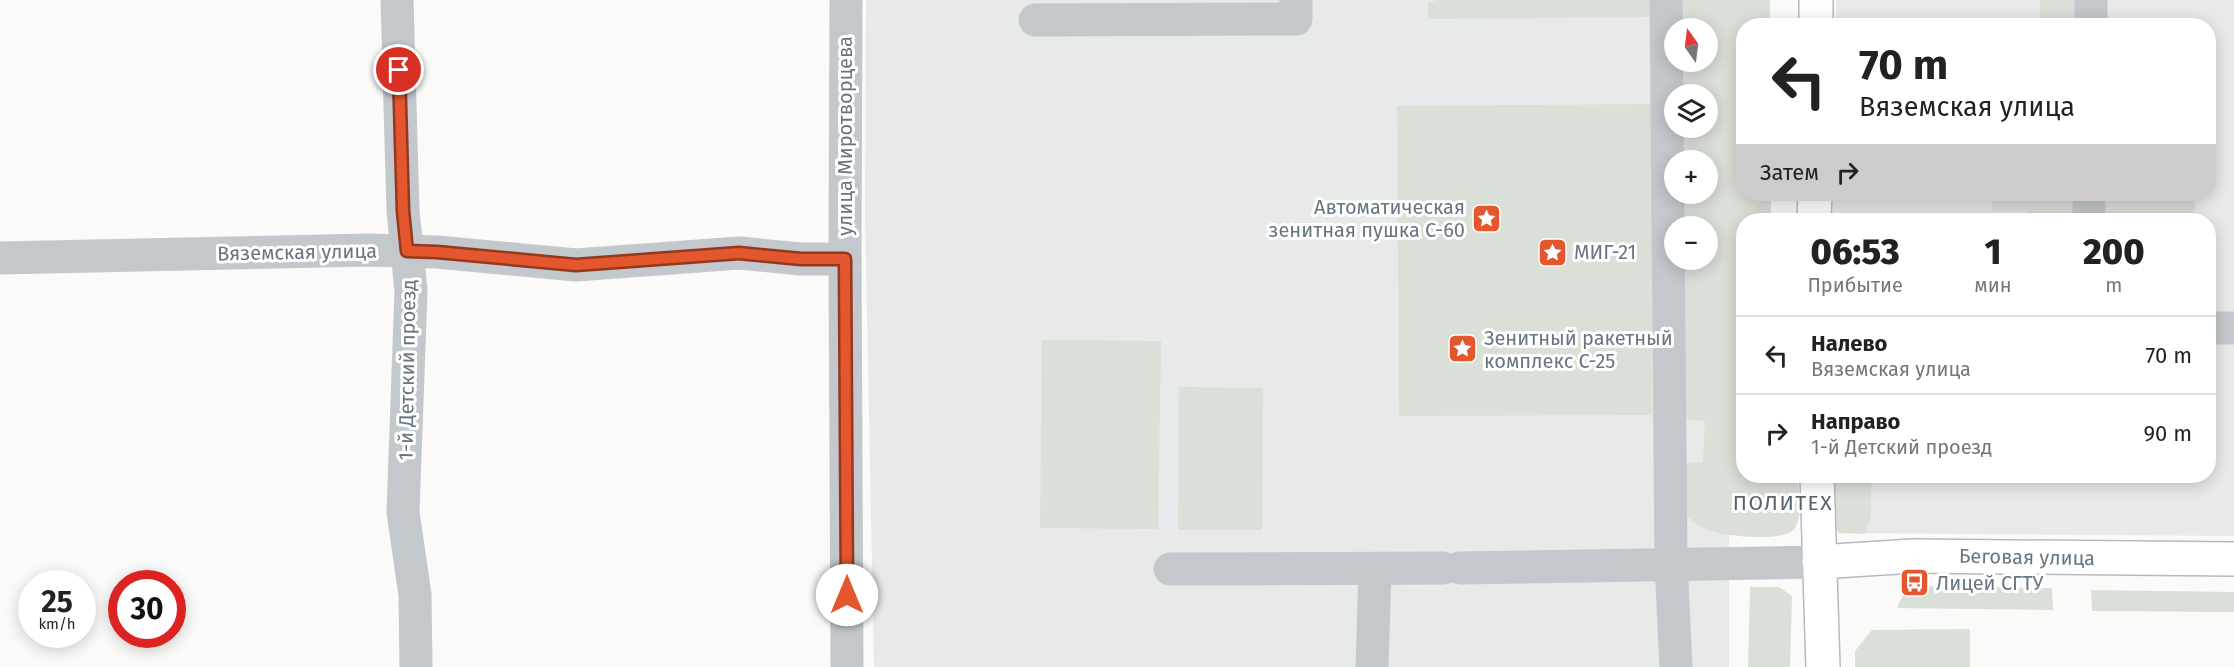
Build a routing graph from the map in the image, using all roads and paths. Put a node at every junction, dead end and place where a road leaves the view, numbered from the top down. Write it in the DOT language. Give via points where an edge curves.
graph roads {
  1 [pos="397,0"];
  2 [pos="846,0"];
  3 [pos="1296,0"];
  4 [pos="1666,0"];
  5 [pos="1816,0"];
  6 [pos="2091,0"];
  7 [pos="1816,18"];
  8 [pos="2091,18"];
  9 [pos="1035,20"];
  10 [pos="407,251"];
  11 [pos="0,258"];
  12 [pos="845,259"];
  13 [pos="2216,328"];
  14 [pos="2234,328"];
  15 [pos="1817,483"];
  16 [pos="2234,559"];
  17 [pos="1819,561"];
  18 [pos="1671,563"];
  19 [pos="1170,569"];
  20 [pos="1375,569"];
  21 [pos="416,667"];
  22 [pos="847,667"];
  23 [pos="1372,667"];
  24 [pos="1676,667"];
  25 [pos="1823,667"];
  1 -- 10 [label="street, 1-й Детский проезд"];
  2 -- 12 [label="street, улица Миротворцева"];
  3 -- 9 [label="street" via="1296,19"];
  4 -- 18 [label="street"];
  5 -- 7 [label="main road"];
  6 -- 8 [label="street"];
  10 -- 11 [label="street, Вяземская улица"];
  10 -- 12 [label="street, Вяземская улица" via="576,265 739,253"];
  10 -- 21 [label="street, 1-й Детский проезд" via="411,291 403,512 415,595"];
  12 -- 22 [label="street, улица Миротворцева"];
  13 -- 14 [label="street"];
  15 -- 17 [label="main road"];
  16 -- 17 [label="main road, Беговая улица" via="1913,555"];
  17 -- 18 [label="street"];
  17 -- 25 [label="main road"];
  18 -- 20 [label="street"];
  18 -- 24 [label="street"];
  19 -- 20 [label="street"];
  20 -- 23 [label="street"];
}
